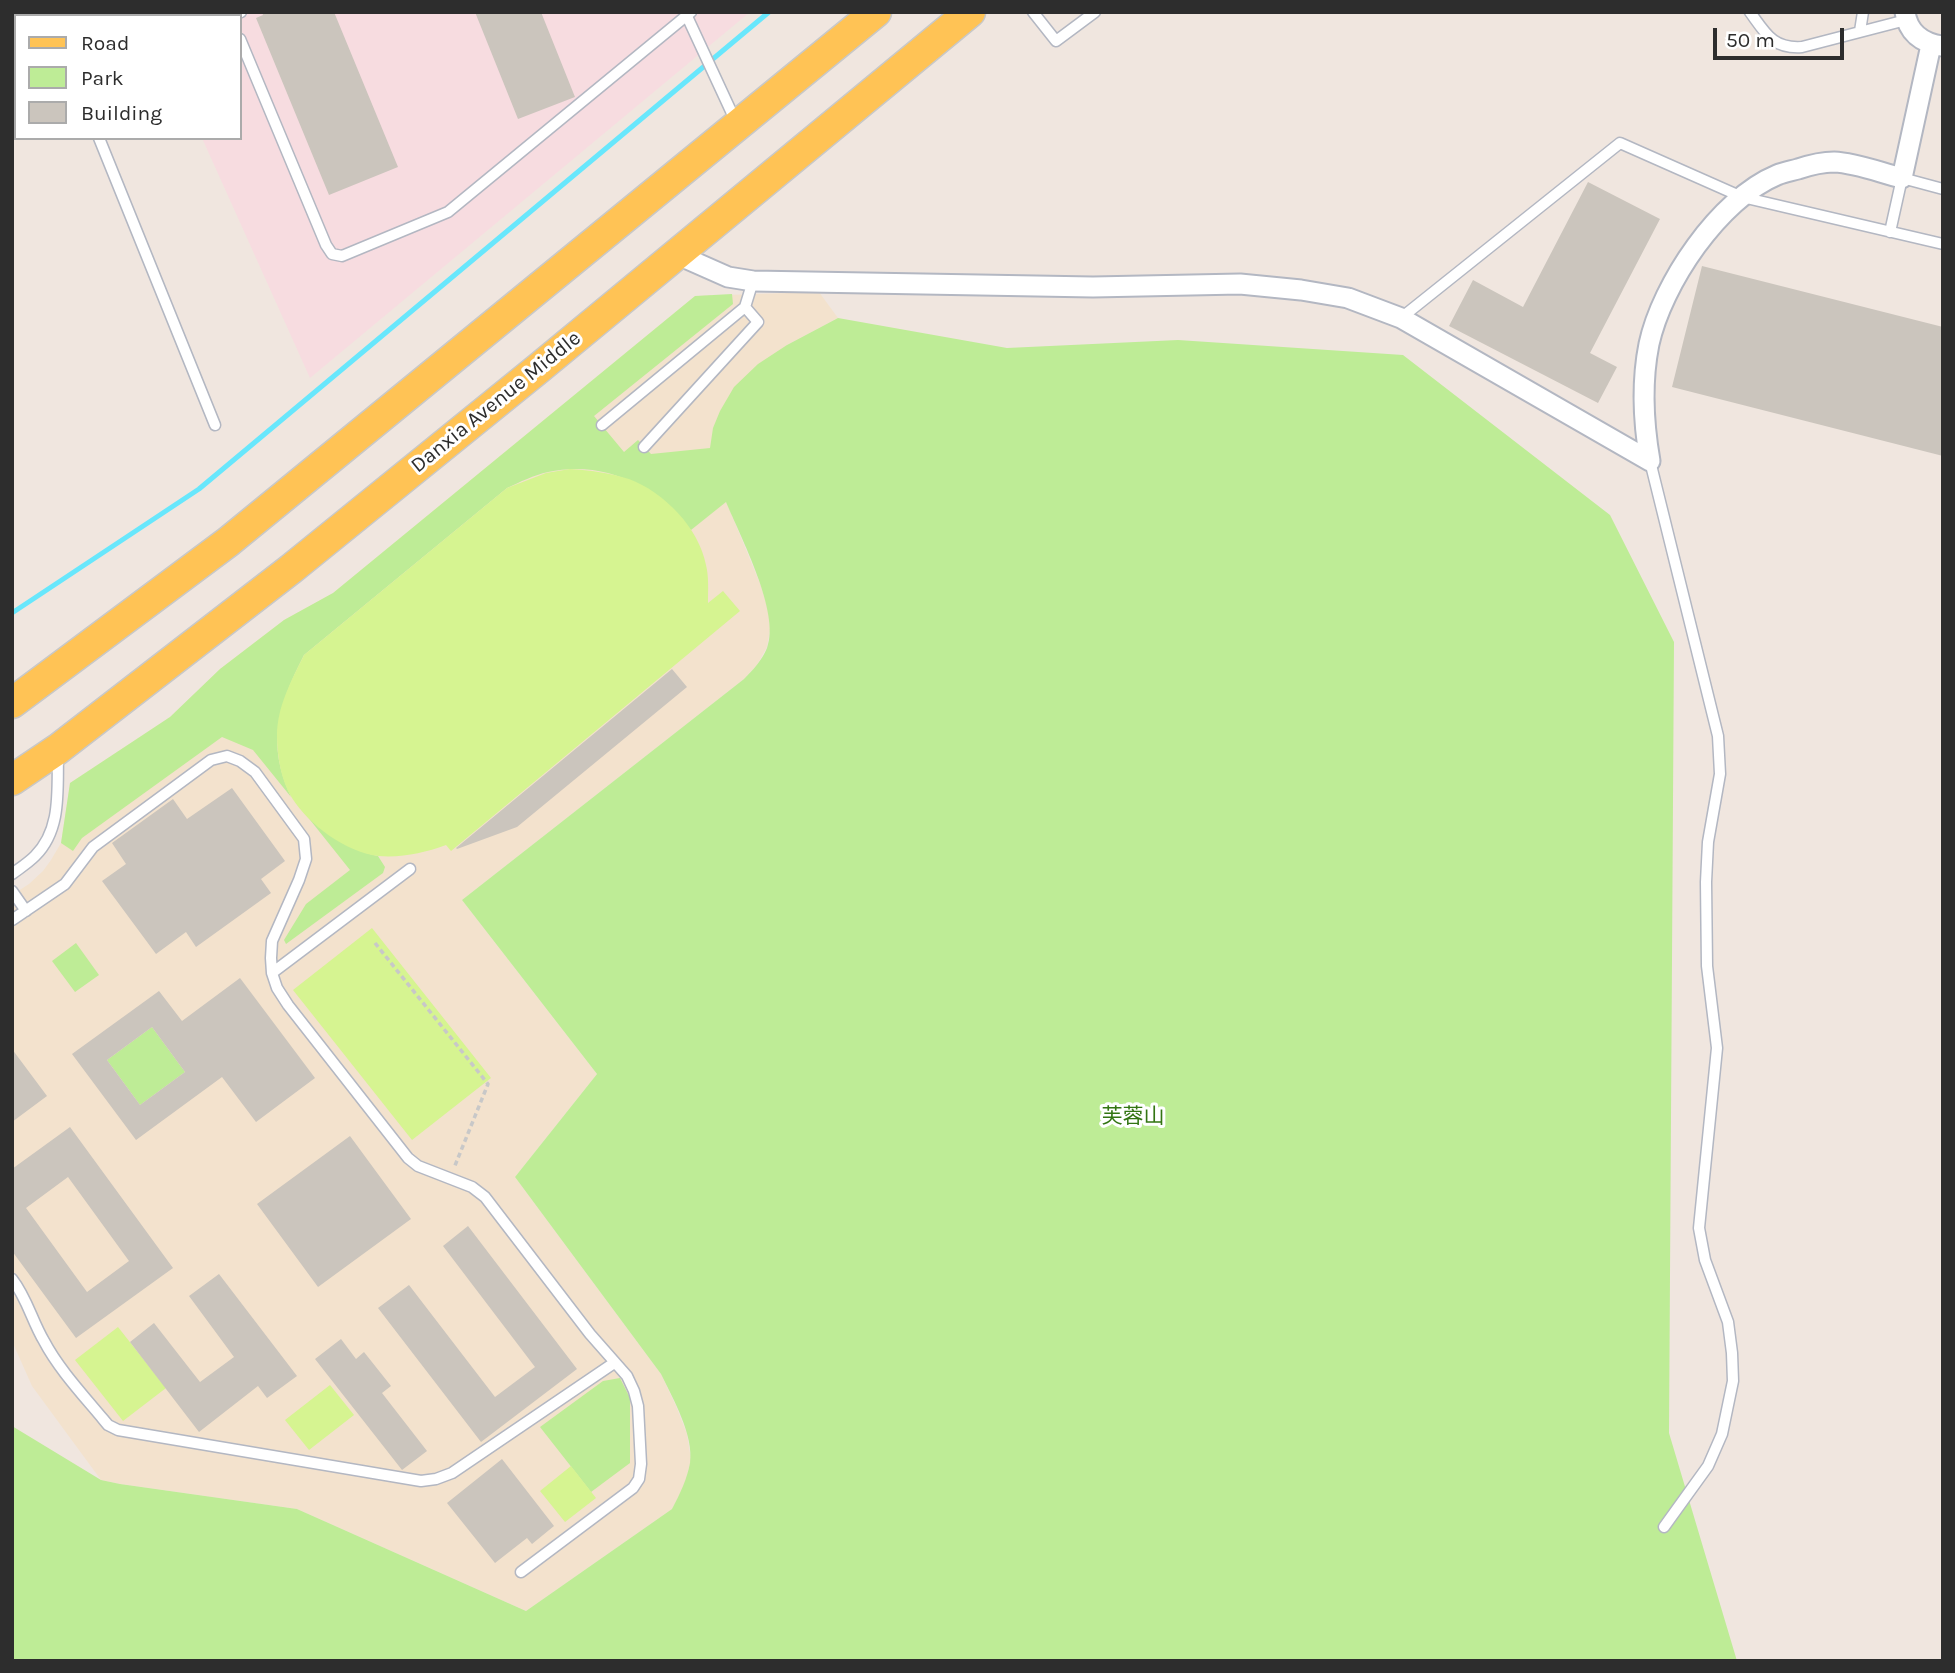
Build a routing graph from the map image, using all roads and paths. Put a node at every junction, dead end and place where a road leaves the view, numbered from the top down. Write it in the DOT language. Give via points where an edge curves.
graph roads {
  1 [pos="876,12"];
  2 [pos="970,12"];
  3 [pos="1033,12"];
  4 [pos="1095,12"];
  5 [pos="1750,12"];
  6 [pos="1863,12"];
  7 [pos="688,13"];
  8 [pos="1905,16"];
  9 [pos="1860,31"];
  10 [pos="242,44"];
  11 [pos="1937,46"];
  12 [pos="738,126"];
  13 [pos="101,140"];
  14 [pos="1902,178"];
  15 [pos="1943,189"];
  16 [pos="1742,197"];
  17 [pos="1891,232"];
  18 [pos="1943,244"];
  19 [pos="676,254"];
  20 [pos="753,281"];
  21 [pos="745,307"];
  22 [pos="1401,318"];
  23 [pos="215,425"];
  24 [pos="602,425"];
  25 [pos="644,447"];
  26 [pos="1650,461"];
  27 [pos="12,703"];
  28 [pos="58,749"];
  29 [pos="12,780"];
  30 [pos="410,869"];
  31 [pos="12,874"];
  32 [pos="12,891"];
  33 [pos="26,911"];
  34 [pos="12,920"];
  35 [pos="375,943"];
  36 [pos="272,973"];
  37 [pos="450,1178"];
  38 [pos="12,1279"];
  39 [pos="614,1363"];
  40 [pos="1664,1527"];
  41 [pos="522,1572"];
  1 -- 12 [label="main road"];
  2 -- 19 [label="main road, Danxia Avenue Middle"];
  3 -- 4 [label="lane" via="1056,41"];
  5 -- 9 [label="lane" via="1768,37 1789,48"];
  6 -- 9 [label="lane"];
  7 -- 10 [label="lane" via="449,212 342,256 332,254 326,245"];
  7 -- 12 [label="lane"];
  8 -- 9 [label="lane"];
  8 -- 11 [label="street" via="1920,40"];
  11 -- 14 [label="street"];
  12 -- 27 [label="main road" via="228,542"];
  13 -- 23 [label="lane"];
  14 -- 15 [label="lane"];
  14 -- 16 [label="street" via="1835,162 1816,164 1777,175"];
  14 -- 17 [label="lane"];
  16 -- 17 [label="lane"];
  16 -- 22 [label="lane" via="1620,144"];
  16 -- 26 [label="street" via="1696,245 1670,286 1650,342 1644,423"];
  17 -- 18 [label="lane"];
  19 -- 20 [label="street" via="728,277"];
  19 -- 28 [label="main road, Danxia Avenue Middle" via="291,569"];
  20 -- 21 [label="lane"];
  20 -- 22 [label="street" via="1093,287 1240,284 1348,298"];
  21 -- 24 [label="lane"];
  21 -- 25 [label="lane" via="758,322"];
  22 -- 26 [label="street"];
  26 -- 40 [label="lane" via="1718,736 1720,774 1706,882 1707,966 1717,1048 1699,1228 1705,1260 1728,1322 1733,1381 1722,1434 1708,1466"];
  28 -- 29 [label="main road, Danxia Avenue Middle"];
  28 -- 31 [label="lane" via="52,831 35,856"];
  30 -- 36 [label="lane"];
  32 -- 33 [label="lane"];
  33 -- 34 [label="lane"];
  33 -- 36 [label="lane" via="65,884 93,847 211,761 227,756 255,772 303,839 306,859 272,941"];
  35 -- 37 [label="path" via="488,1084"];
  36 -- 37 [label="lane" via="288,1005 408,1158"];
  37 -- 39 [label="lane" via="485,1197"];
  38 -- 39 [label="lane" via="52,1354 108,1425 118,1430 421,1481 452,1473"];
  39 -- 41 [label="lane" via="627,1376 638,1406 639,1479"];
}
